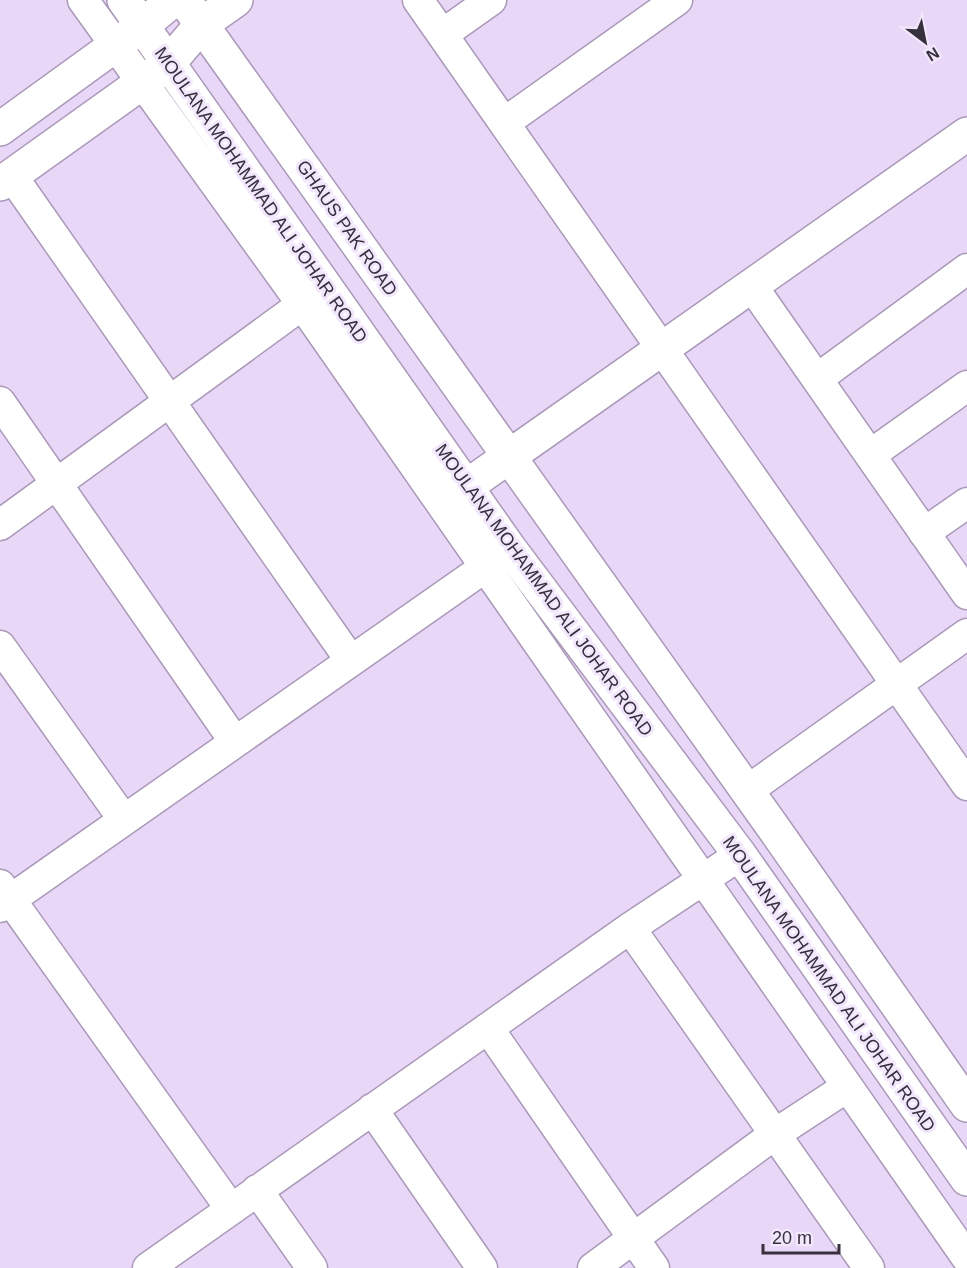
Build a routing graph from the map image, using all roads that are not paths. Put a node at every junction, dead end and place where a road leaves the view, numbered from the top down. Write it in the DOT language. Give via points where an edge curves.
graph roads {
  1 [pos="83,0"];
  2 [pos="173,0"];
  3 [pos="236,0"];
  4 [pos="418,0"];
  5 [pos="491,0"];
  6 [pos="676,0"];
  7 [pos="193,12"];
  8 [pos="133,13"];
  9 [pos="443,34"];
  10 [pos="115,46"];
  11 [pos="168,64"];
  12 [pos="141,84"];
  13 [pos="504,123"];
  14 [pos="0,129"];
  15 [pos="967,134"];
  16 [pos="6,180"];
  17 [pos="967,269"];
  18 [pos="752,286"];
  19 [pos="314,296"];
  20 [pos="663,348"];
  21 [pos="817,379"];
  22 [pos="967,386"];
  23 [pos="169,400"];
  24 [pos="0,402"];
  25 [pos="870,455"];
  26 [pos="508,456"];
  27 [pos="56,483"];
  28 [pos="467,486"];
  29 [pos="967,503"];
  30 [pos="0,525"];
  31 [pos="924,533"];
  32 [pos="498,558"];
  33 [pos="967,594"];
  34 [pos="967,634"];
  35 [pos="0,646"];
  36 [pos="351,661"];
  37 [pos="897,684"];
  38 [pos="235,742"];
  39 [pos="967,785"];
  40 [pos="747,791"];
  41 [pos="124,820"];
  42 [pos="740,855"];
  43 [pos="702,880"];
  44 [pos="3,898"];
  45 [pos="630,928"];
  46 [pos="488,1028"];
  47 [pos="847,1087"];
  48 [pos="967,1105"];
  49 [pos="372,1109"];
  50 [pos="775,1134"];
  51 [pos="967,1179"];
  52 [pos="257,1190"];
  53 [pos="231,1209"];
  54 [pos="634,1238"];
  55 [pos="967,1258"];
  56 [pos="148,1268"];
  57 [pos="312,1268"];
  58 [pos="482,1268"];
  59 [pos="593,1268"];
  60 [pos="654,1268"];
  61 [pos="869,1268"];
  1 -- 10 [label="street"];
  2 -- 8 [label="main road"];
  3 -- 7 [label="main road"];
  4 -- 9 [label="street"];
  5 -- 9 [label="street"];
  6 -- 13 [label="street"];
  7 -- 11 [label="main road"];
  7 -- 26 [label="main road, GHAUS PAK ROAD"];
  8 -- 10 [label="main road"];
  8 -- 11 [label="main road, MOULANA MOHAMMAD ALI JOHAR ROAD"];
  9 -- 13 [label="street"];
  10 -- 12 [label="street"];
  10 -- 14 [label="main road"];
  11 -- 12 [label="main road"];
  11 -- 19 [label="main road, MOULANA MOHAMMAD ALI JOHAR ROAD"];
  12 -- 16 [label="main road"];
  12 -- 19 [label="street"];
  13 -- 20 [label="street"];
  15 -- 18 [label="main road"];
  16 -- 23 [label="street"];
  17 -- 21 [label="street"];
  18 -- 20 [label="main road"];
  18 -- 21 [label="street"];
  19 -- 23 [label="street"];
  19 -- 28 [label="main road, MOULANA MOHAMMAD ALI JOHAR ROAD"];
  19 -- 32 [label="street"];
  20 -- 26 [label="main road"];
  20 -- 37 [label="street"];
  21 -- 25 [label="street"];
  22 -- 25 [label="street"];
  23 -- 27 [label="street"];
  23 -- 36 [label="street"];
  24 -- 27 [label="street"];
  25 -- 31 [label="street"];
  26 -- 28 [label="main road"];
  26 -- 40 [label="main road"];
  27 -- 30 [label="street"];
  27 -- 38 [label="street"];
  28 -- 32 [label="main road, MOULANA MOHAMMAD ALI JOHAR ROAD"];
  29 -- 31 [label="street"];
  31 -- 33 [label="street"];
  32 -- 36 [label="street"];
  32 -- 42 [label="main road, MOULANA MOHAMMAD ALI JOHAR ROAD"];
  32 -- 43 [label="street"];
  34 -- 37 [label="street"];
  35 -- 41 [label="street"];
  36 -- 38 [label="street"];
  37 -- 39 [label="street"];
  37 -- 40 [label="street"];
  38 -- 41 [label="street"];
  40 -- 48 [label="main road"];
  41 -- 44 [label="street"];
  42 -- 43 [label="street"];
  42 -- 51 [label="main road, MOULANA MOHAMMAD ALI JOHAR ROAD"];
  43 -- 45 [label="street"];
  43 -- 47 [label="street"];
  44 -- 53 [label="street"];
  45 -- 46 [label="street"];
  45 -- 50 [label="street"];
  46 -- 49 [label="street"];
  46 -- 54 [label="street"];
  47 -- 50 [label="street"];
  47 -- 55 [label="street"];
  49 -- 52 [label="street"];
  49 -- 58 [label="street"];
  50 -- 54 [label="street"];
  50 -- 61 [label="street"];
  52 -- 53 [label="street"];
  52 -- 57 [label="street"];
  53 -- 56 [label="street"];
  54 -- 59 [label="street"];
  54 -- 60 [label="street"];
}
